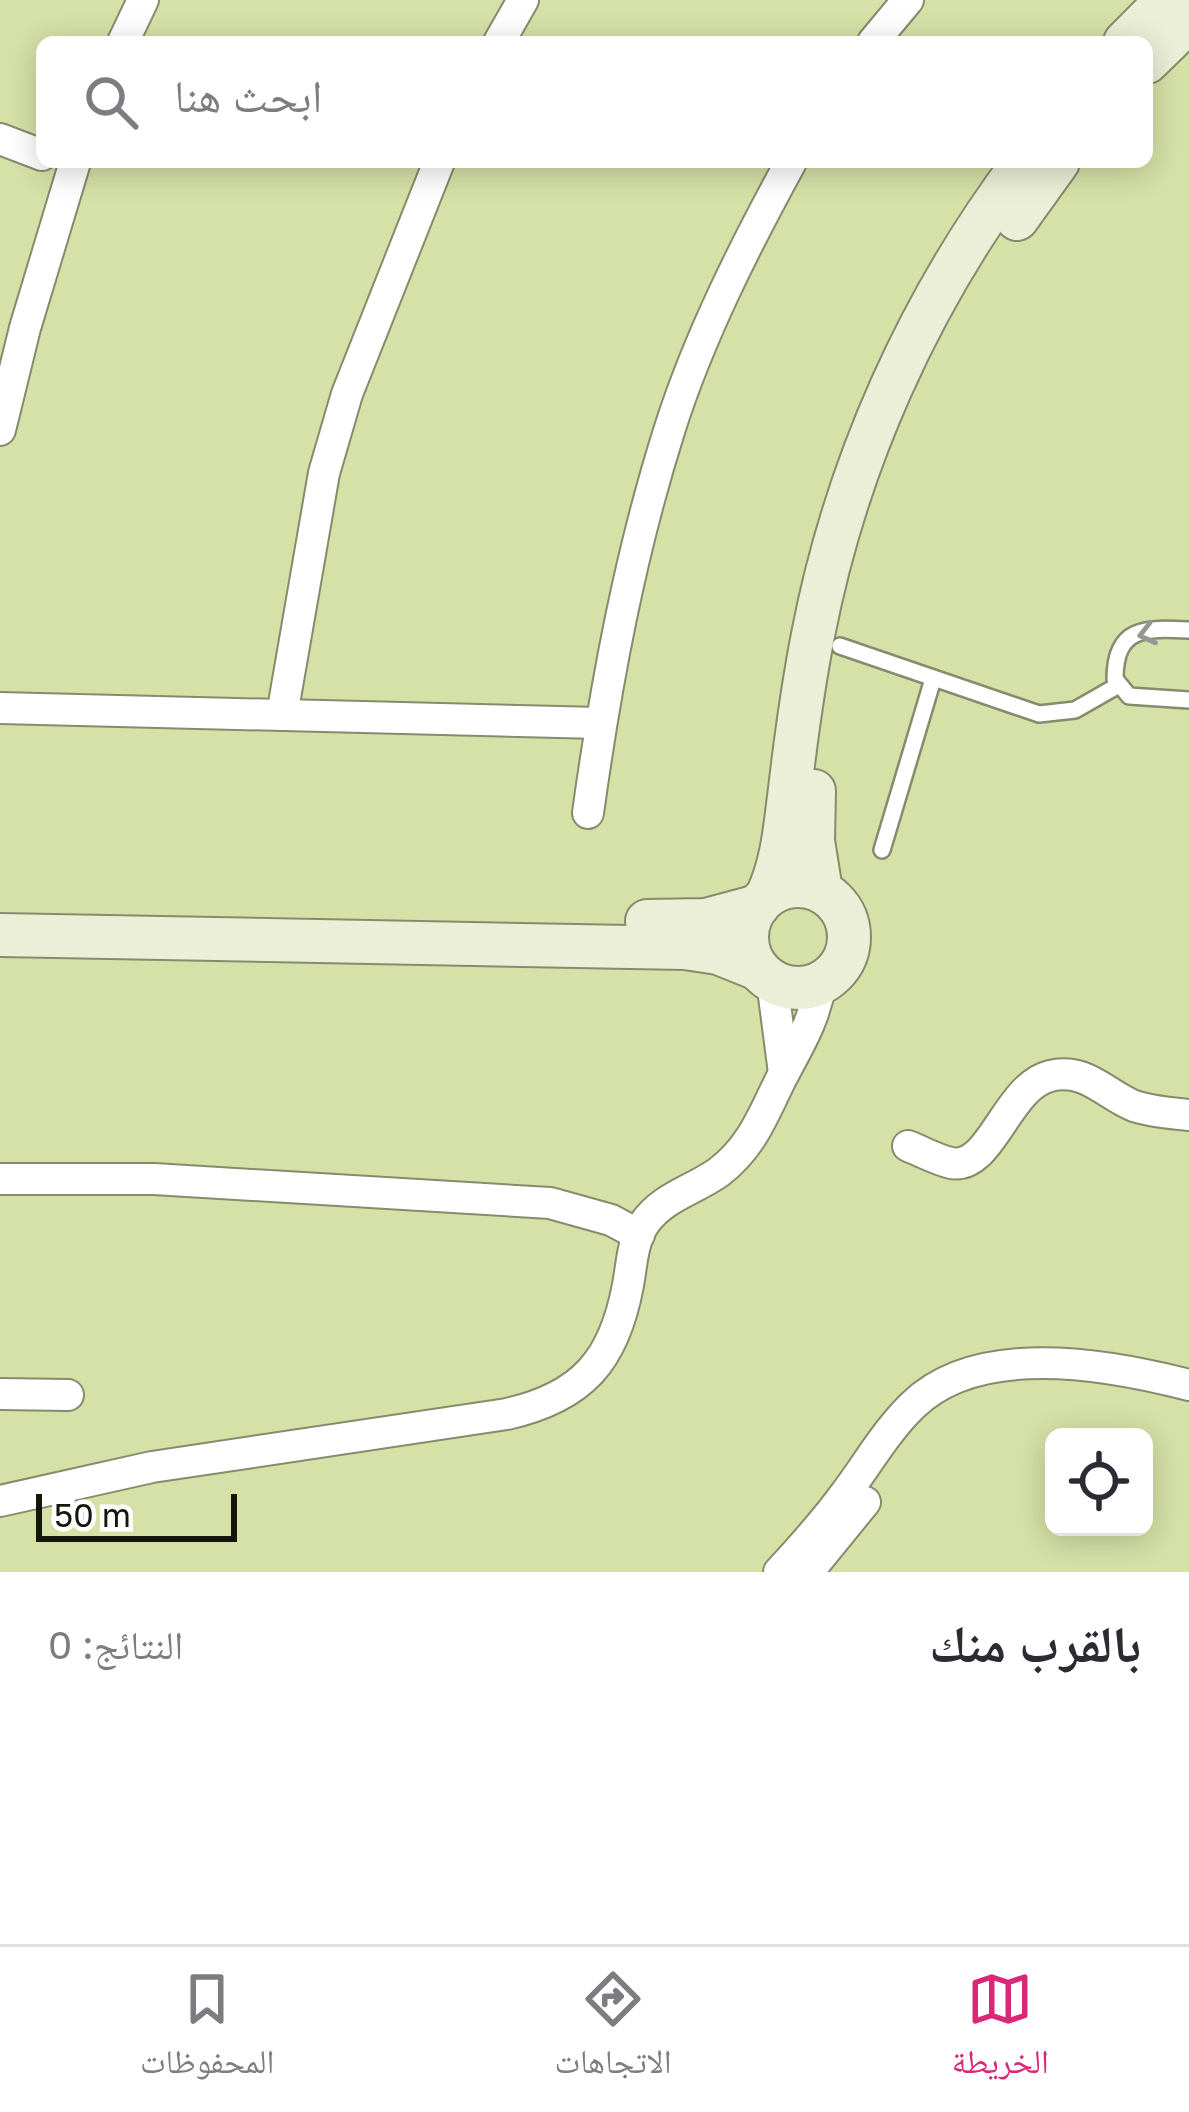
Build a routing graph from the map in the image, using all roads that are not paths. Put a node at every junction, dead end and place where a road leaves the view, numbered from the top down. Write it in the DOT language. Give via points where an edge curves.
graph roads {
  1 [pos="143,0"];
  2 [pos="523,0"];
  3 [pos="908,0"];
  4 [pos="1168,0"];
  5 [pos="1189,21"];
  6 [pos="126,36"];
  7 [pos="503,36"];
  8 [pos="878,36"];
  9 [pos="1131,36"];
  10 [pos="1153,56"];
  11 [pos="0,139"];
  12 [pos="36,152"];
  13 [pos="69,168"];
  14 [pos="436,168"];
  15 [pos="788,168"];
  16 [pos="1020,168"];
  17 [pos="1054,168"];
  18 [pos="0,430"];
  19 [pos="1189,630"];
  20 [pos="840,646"];
  21 [pos="933,679"];
  22 [pos="1117,686"];
  23 [pos="1189,700"];
  24 [pos="0,708"];
  25 [pos="282,715"];
  26 [pos="600,723"];
  27 [pos="588,813"];
  28 [pos="882,850"];
  29 [pos="820,891"];
  30 [pos="762,901"];
  31 [pos="0,908"];
  32 [pos="0,934"];
  33 [pos="765,975"];
  34 [pos="821,982"];
  35 [pos="784,1073"];
  36 [pos="1189,1115"];
  37 [pos="908,1146"];
  38 [pos="0,1179"];
  39 [pos="639,1235"];
  40 [pos="1189,1384"];
  41 [pos="0,1394"];
  42 [pos="68,1395"];
  43 [pos="1189,1405"];
  44 [pos="0,1501"];
  45 [pos="778,1572"];
  46 [pos="808,1572"];
  1 -- 6 [label="street"];
  2 -- 7 [label="street"];
  3 -- 8 [label="street"];
  4 -- 9 [label="street"];
  5 -- 10 [label="street"];
  11 -- 12 [label="street"];
  13 -- 18 [label="street"];
  14 -- 25 [label="street" via="335,434"];
  15 -- 26 [label="street" via="670,426"];
  16 -- 30 [label="street" via="934,300 857,474 812,639 783,850"];
  17 -- 20 [label="street" via="991,258 910,408 865,529"];
  19 -- 22 [label="lane, one-way" via="1145,629 1127,639 1115,657"];
  20 -- 21 [label="lane"];
  20 -- 29 [label="street" via="812,816"];
  21 -- 22 [label="lane" via="1051,715"];
  21 -- 28 [label="lane"];
  22 -- 23 [label="lane" via="1136,698"];
  24 -- 25 [label="street"];
  25 -- 26 [label="street"];
  26 -- 27 [label="street"];
  29 -- 30 [label="street" via="794,886"];
  29 -- 34 [label="street" via="841,910 849,937 842,963"];
  30 -- 31 [label="street" via="706,920 664,921"];
  30 -- 33 [label="street" via="747,944"];
  32 -- 33 [label="street" via="685,948"];
  33 -- 34 [label="street" via="796,988"];
  33 -- 35 [label="street"];
  34 -- 35 [label="street" via="812,1024"];
  35 -- 39 [label="street" via="743,1150 664,1203"];
  36 -- 37 [label="street" via="1134,1106 1065,1074 1028,1087 970,1161"];
  38 -- 39 [label="street" via="154,1179 550,1203"];
  39 -- 44 [label="street" via="611,1342 596,1368 559,1398 507,1414 152,1467"];
  40 -- 45 [label="street" via="1044,1364 954,1377 899,1420"];
  41 -- 42 [label="street"];
  43 -- 46 [label="street" via="1025,1382 965,1394 914,1432"];
}
